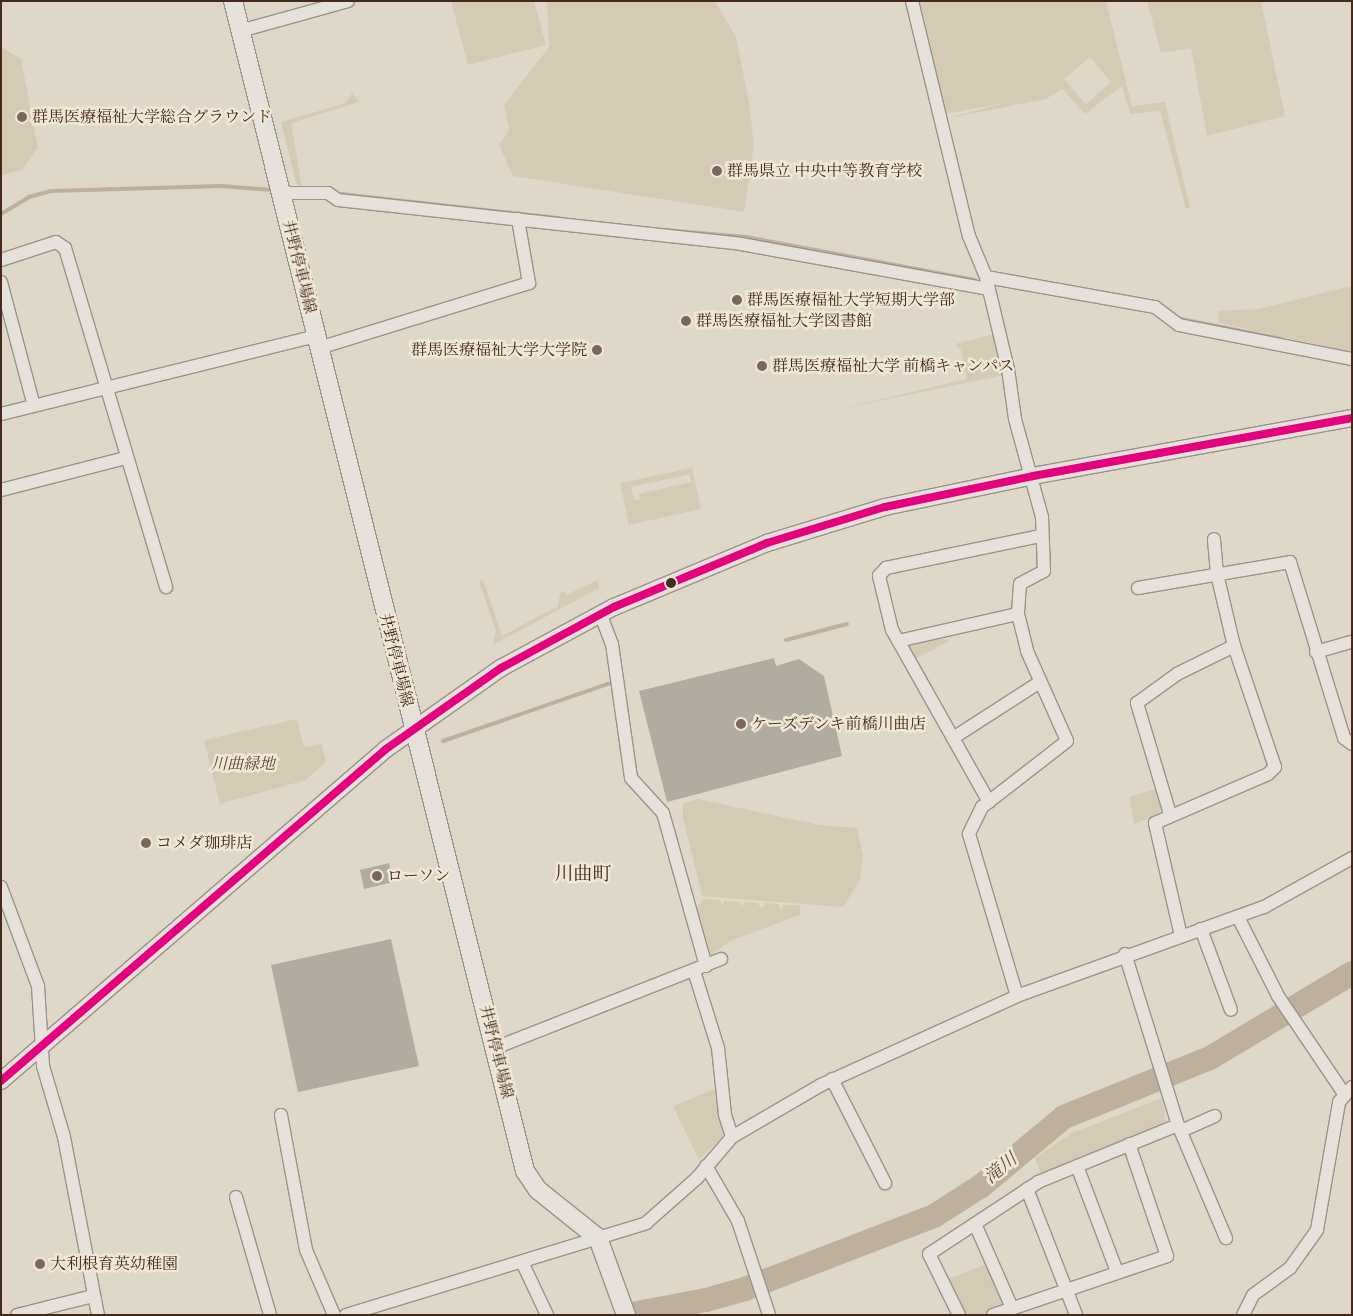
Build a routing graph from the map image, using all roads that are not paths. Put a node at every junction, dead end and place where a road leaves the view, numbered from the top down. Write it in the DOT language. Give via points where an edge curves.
graph roads {
  1 [pos="233,1"];
  2 [pos="348,1"];
  3 [pos="912,1"];
  4 [pos="240,30"];
  5 [pos="281,193"];
  6 [pos="518,218"];
  7 [pos="1,260"];
  8 [pos="1,282"];
  9 [pos="987,283"];
  10 [pos="318,342"];
  11 [pos="1352,359"];
  12 [pos="106,389"];
  13 [pos="34,406"];
  14 [pos="1,414"];
  15 [pos="1352,418"];
  16 [pos="126,458"];
  17 [pos="1032,476"];
  18 [pos="1,490"];
  19 [pos="1041,536"];
  20 [pos="1214,539"];
  21 [pos="1217,574"];
  22 [pos="166,587"];
  23 [pos="1138,588"];
  24 [pos="600,614"];
  25 [pos="1018,614"];
  26 [pos="898,641"];
  27 [pos="1352,642"];
  28 [pos="1234,646"];
  29 [pos="1316,652"];
  30 [pos="1040,682"];
  31 [pos="413,729"];
  32 [pos="953,738"];
  33 [pos="1352,744"];
  34 [pos="989,802"];
  35 [pos="1170,814"];
  36 [pos="1352,858"];
  37 [pos="1,887"];
  38 [pos="1238,916"];
  39 [pos="1201,929"];
  40 [pos="1180,936"];
  41 [pos="1125,954"];
  42 [pos="721,959"];
  43 [pos="706,966"];
  44 [pos="694,970"];
  45 [pos="1017,996"];
  46 [pos="1231,1010"];
  47 [pos="43,1044"];
  48 [pos="495,1048"];
  49 [pos="832,1079"];
  50 [pos="1,1081"];
  51 [pos="1347,1090"];
  52 [pos="281,1115"];
  53 [pos="1215,1116"];
  54 [pos="1179,1128"];
  55 [pos="732,1136"];
  56 [pos="1129,1144"];
  57 [pos="706,1166"];
  58 [pos="1077,1166"];
  59 [pos="885,1184"];
  60 [pos="1027,1189"];
  61 [pos="236,1196"];
  62 [pos="975,1224"];
  63 [pos="598,1238"];
  64 [pos="1226,1238"];
  65 [pos="522,1262"];
  66 [pos="1117,1272"];
  67 [pos="1066,1290"];
  68 [pos="93,1296"];
  69 [pos="1012,1308"];
  70 [pos="17,1315"];
  71 [pos="98,1315"];
  72 [pos="270,1315"];
  73 [pos="334,1315"];
  74 [pos="346,1315"];
  75 [pos="547,1315"];
  76 [pos="626,1315"];
  77 [pos="769,1315"];
  78 [pos="959,1315"];
  79 [pos="993,1315"];
  80 [pos="1076,1315"];
  81 [pos="1243,1315"];
  1 -- 4 [label="main road, 井野停車場線"];
  2 -- 4 [label="street"];
  3 -- 9 [label="street" via="969,236"];
  4 -- 5 [label="main road, 井野停車場線"];
  5 -- 6 [label="street" via="328,193 338,200"];
  5 -- 10 [label="main road, 井野停車場線"];
  6 -- 9 [label="street" via="769,248"];
  6 -- 10 [label="street" via="529,282"];
  7 -- 12 [label="street" via="53,243 63,246"];
  8 -- 13 [label="street"];
  9 -- 11 [label="street" via="1146,305 1159,309 1179,325"];
  9 -- 17 [label="street" via="1008,368 1015,419"];
  10 -- 12 [label="street"];
  10 -- 31 [label="main road, 井野停車場線"];
  12 -- 13 [label="street"];
  12 -- 16 [label="street"];
  13 -- 14 [label="street"];
  15 -- 17 [label="street"];
  16 -- 18 [label="street"];
  16 -- 22 [label="street"];
  17 -- 19 [label="street" via="1042,517"];
  17 -- 24 [label="street" via="922,498 803,531 712,564"];
  19 -- 25 [label="street" via="1044,571 1020,584"];
  19 -- 26 [label="street" via="882,570 879,580 883,599"];
  20 -- 21 [label="street"];
  21 -- 23 [label="street"];
  21 -- 28 [label="street"];
  21 -- 29 [label="street" via="1290,562"];
  24 -- 31 [label="street" via="501,668"];
  24 -- 43 [label="street" via="612,644 631,778 663,813"];
  25 -- 26 [label="street"];
  25 -- 30 [label="street" via="1027,651"];
  26 -- 32 [label="street"];
  27 -- 29 [label="street"];
  28 -- 35 [label="street" via="1177,674 1137,703"];
  28 -- 35 [label="street" via="1275,767 1268,774"];
  29 -- 33 [label="street" via="1344,738"];
  30 -- 32 [label="street"];
  30 -- 34 [label="street" via="1067,741 1066,746"];
  31 -- 47 [label="street" via="278,839"];
  31 -- 48 [label="main road, 井野停車場線"];
  32 -- 34 [label="street"];
  34 -- 45 [label="street" via="974,818 969,834 971,851"];
  35 -- 40 [label="street" via="1154,826"];
  36 -- 38 [label="street" via="1278,901"];
  37 -- 47 [label="street" via="38,986"];
  38 -- 39 [label="street"];
  38 -- 51 [label="street" via="1297,1027"];
  39 -- 40 [label="street"];
  39 -- 46 [label="street"];
  40 -- 41 [label="street"];
  41 -- 45 [label="street"];
  41 -- 54 [label="street"];
  42 -- 43 [label="street"];
  43 -- 44 [label="street"];
  44 -- 48 [label="street"];
  44 -- 55 [label="street" via="718,1048 725,1115"];
  45 -- 49 [label="street"];
  47 -- 50 [label="street"];
  47 -- 68 [label="street" via="43,1066 64,1137"];
  48 -- 63 [label="main road, 井野停車場線" via="528,1178"];
  49 -- 55 [label="street"];
  49 -- 59 [label="street"];
  51 -- 81 [label="street" via="1317,1230 1290,1268 1253,1295"];
  52 -- 73 [label="street" via="306,1250"];
  53 -- 54 [label="street"];
  54 -- 56 [label="street"];
  54 -- 64 [label="street"];
  55 -- 57 [label="street"];
  56 -- 58 [label="street"];
  56 -- 66 [label="street" via="1168,1256"];
  57 -- 63 [label="street" via="652,1220"];
  57 -- 77 [label="street" via="738,1221"];
  58 -- 60 [label="street"];
  58 -- 66 [label="street"];
  60 -- 62 [label="street"];
  60 -- 67 [label="street"];
  61 -- 72 [label="street"];
  62 -- 69 [label="street"];
  62 -- 78 [label="street" via="928,1254"];
  63 -- 65 [label="street"];
  63 -- 76 [label="main road, 井野停車場線"];
  65 -- 74 [label="street"];
  65 -- 75 [label="street"];
  66 -- 67 [label="street"];
  67 -- 69 [label="street"];
  67 -- 80 [label="street"];
  68 -- 70 [label="street"];
  68 -- 71 [label="street"];
  69 -- 79 [label="street"];
}
